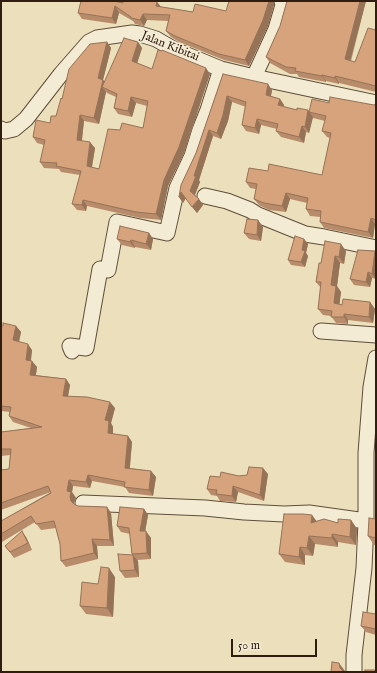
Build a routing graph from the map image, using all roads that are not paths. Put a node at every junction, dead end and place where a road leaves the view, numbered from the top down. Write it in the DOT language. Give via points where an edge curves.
graph roads {
  1 [pos="282,1"];
  2 [pos="220,69"];
  3 [pos="254,77"];
  4 [pos="376,103"];
  5 [pos="1,129"];
  6 [pos="205,196"];
  7 [pos="376,248"];
  8 [pos="321,331"];
  9 [pos="376,335"];
  10 [pos="72,351"];
  11 [pos="376,358"];
  12 [pos="84,503"];
  13 [pos="366,521"];
  14 [pos="354,672"];
  1 -- 3 [label="street" via="276,29"];
  2 -- 3 [label="street, Jalan Kibitai"];
  2 -- 5 [label="street, Jalan Kibitai" via="140,34 118,34 97,38 89,42 26,119 14,129"];
  2 -- 10 [label="street" via="192,156 177,188 167,233 117,222 108,270 100,269 86,348 70,346"];
  3 -- 4 [label="street, Jalan Kibitai"];
  6 -- 7 [label="street" via="227,201 305,234"];
  8 -- 9 [label="street"];
  11 -- 13 [label="street" via="370,387 366,453"];
  12 -- 13 [label="street" via="284,514 309,513"];
  13 -- 14 [label="street"];
}
